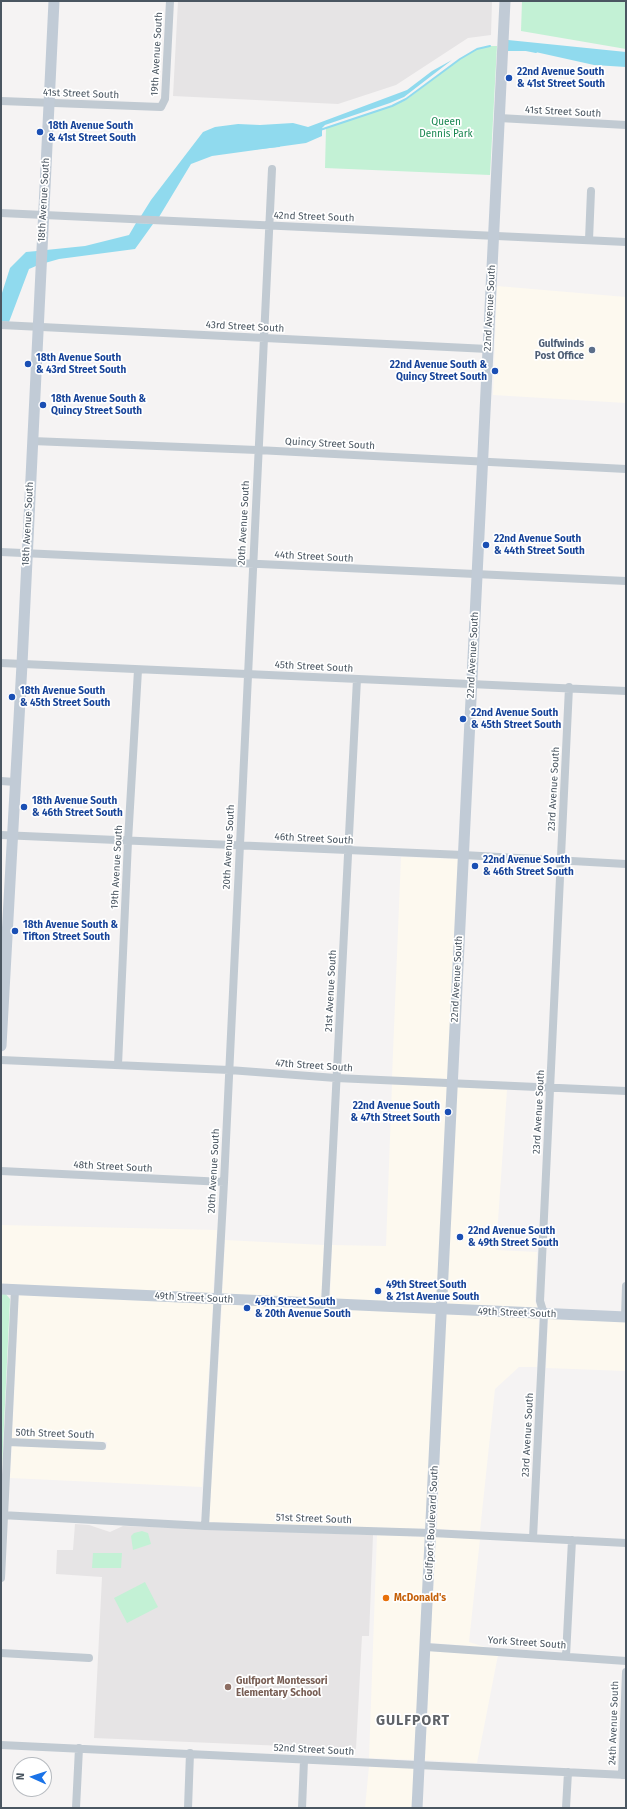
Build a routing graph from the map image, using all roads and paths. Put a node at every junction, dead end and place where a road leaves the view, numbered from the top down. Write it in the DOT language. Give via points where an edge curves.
graph roads {
  1 [pos="54,1"];
  2 [pos="170,1"];
  3 [pos="505,1"];
  4 [pos="1,101"];
  5 [pos="49,103"];
  6 [pos="161,107"];
  7 [pos="499,118"];
  8 [pos="626,125"];
  9 [pos="272,169"];
  10 [pos="591,191"];
  11 [pos="1,213"];
  12 [pos="43,214"];
  13 [pos="268,225"];
  14 [pos="494,235"];
  15 [pos="589,240"];
  16 [pos="626,242"];
  17 [pos="1,325"];
  18 [pos="37,327"];
  19 [pos="264,337"];
  20 [pos="488,349"];
  21 [pos="32,441"];
  22 [pos="257,450"];
  23 [pos="483,461"];
  24 [pos="626,469"];
  25 [pos="1,552"];
  26 [pos="27,553"];
  27 [pos="252,564"];
  28 [pos="477,574"];
  29 [pos="626,581"];
  30 [pos="1,663"];
  31 [pos="22,664"];
  32 [pos="138,670"];
  33 [pos="247,674"];
  34 [pos="357,679"];
  35 [pos="472,684"];
  36 [pos="569,687"];
  37 [pos="626,691"];
  38 [pos="1,781"];
  39 [pos="15,782"];
  40 [pos="1,836"];
  41 [pos="13,836"];
  42 [pos="128,841"];
  43 [pos="238,846"];
  44 [pos="348,851"];
  45 [pos="463,855"];
  46 [pos="560,861"];
  47 [pos="626,864"];
  48 [pos="3,950"];
  49 [pos="2,1003"];
  50 [pos="1,1046"];
  51 [pos="1,1060"];
  52 [pos="118,1065"];
  53 [pos="229,1070"];
  54 [pos="336,1078"];
  55 [pos="452,1083"];
  56 [pos="550,1088"];
  57 [pos="626,1091"];
  58 [pos="1,1171"];
  59 [pos="224,1182"];
  60 [pos="626,1286"];
  61 [pos="1,1289"];
  62 [pos="15,1290"];
  63 [pos="217,1299"];
  64 [pos="325,1304"];
  65 [pos="441,1310"];
  66 [pos="544,1314"];
  67 [pos="625,1317"];
  68 [pos="8,1442"];
  69 [pos="102,1446"];
  70 [pos="2,1515"];
  71 [pos="205,1526"];
  72 [pos="432,1533"];
  73 [pos="533,1538"];
  74 [pos="572,1540"];
  75 [pos="626,1543"];
  76 [pos="1,1578"];
  77 [pos="426,1647"];
  78 [pos="1,1653"];
  79 [pos="566,1656"];
  80 [pos="90,1658"];
  81 [pos="626,1661"];
  82 [pos="626,1672"];
  83 [pos="1,1745"];
  84 [pos="79,1748"];
  85 [pos="190,1753"];
  86 [pos="304,1760"];
  87 [pos="420,1764"];
  88 [pos="568,1772"];
  89 [pos="624,1775"];
  90 [pos="76,1808"];
  91 [pos="188,1808"];
  92 [pos="302,1808"];
  93 [pos="417,1808"];
  94 [pos="566,1808"];
  1 -- 5 [label="main road, 18th Avenue South"];
  2 -- 6 [label="street, 19th Avenue South" via="165,99"];
  3 -- 7 [label="main road, 22nd Avenue South"];
  4 -- 5 [label="street, 41st Street South"];
  5 -- 6 [label="street, 41st Street South"];
  5 -- 12 [label="main road, 18th Avenue South"];
  7 -- 8 [label="street, 41st Street South"];
  7 -- 14 [label="main road, 22nd Avenue South"];
  9 -- 13 [label="street, 20th Avenue South"];
  10 -- 15 [label="street"];
  11 -- 12 [label="street, 42nd Street South"];
  12 -- 13 [label="street, 42nd Street South"];
  12 -- 18 [label="main road, 18th Avenue South"];
  13 -- 14 [label="street, 42nd Street South"];
  13 -- 19 [label="street, 20th Avenue South"];
  14 -- 15 [label="street, 42nd Street South"];
  14 -- 20 [label="main road, 22nd Avenue South"];
  15 -- 16 [label="street, 42nd Street South"];
  17 -- 18 [label="street, 43rd Street South"];
  18 -- 19 [label="street, 43rd Street South"];
  18 -- 21 [label="main road, 18th Avenue South"];
  19 -- 20 [label="street, 43rd Street South"];
  19 -- 22 [label="street, 20th Avenue South"];
  20 -- 23 [label="main road, 22nd Avenue South"];
  21 -- 22 [label="street, Quincy Street South"];
  21 -- 26 [label="main road, 18th Avenue South"];
  22 -- 23 [label="street, Quincy Street South"];
  22 -- 27 [label="street, 20th Avenue South"];
  23 -- 24 [label="street, Quincy Street South"];
  23 -- 28 [label="main road, 22nd Avenue South"];
  25 -- 26 [label="street, 44th Street South"];
  26 -- 27 [label="street, 44th Street South"];
  26 -- 31 [label="main road, 18th Avenue South"];
  27 -- 28 [label="street, 44th Street South"];
  27 -- 33 [label="street, 20th Avenue South"];
  28 -- 29 [label="street, 44th Street South"];
  28 -- 35 [label="main road, 22nd Avenue South"];
  30 -- 31 [label="street, 45th Street South"];
  31 -- 32 [label="street, 45th Street South"];
  31 -- 39 [label="main road, 18th Avenue South"];
  32 -- 33 [label="street, 45th Street South"];
  32 -- 42 [label="street, 19th Avenue South"];
  33 -- 34 [label="street, 45th Street South"];
  33 -- 43 [label="street, 20th Avenue South"];
  34 -- 35 [label="street, 45th Street South"];
  34 -- 44 [label="street, 21st Avenue South"];
  35 -- 36 [label="street, 45th Street South"];
  35 -- 45 [label="main road, 22nd Avenue South"];
  36 -- 37 [label="street, 45th Street South"];
  36 -- 46 [label="street, 23rd Avenue South"];
  38 -- 39 [label="street"];
  39 -- 41 [label="main road, 18th Avenue South"];
  40 -- 41 [label="street, 46th Street South"];
  41 -- 42 [label="street, 46th Street South"];
  41 -- 48 [label="main road, 18th Avenue South"];
  42 -- 43 [label="street, 46th Street South"];
  42 -- 52 [label="street, 19th Avenue South"];
  43 -- 44 [label="street, 46th Street South"];
  43 -- 53 [label="street, 20th Avenue South"];
  44 -- 45 [label="street, 46th Street South"];
  44 -- 54 [label="street, 21st Avenue South"];
  45 -- 46 [label="street, 46th Street South"];
  45 -- 55 [label="main road, 22nd Avenue South"];
  46 -- 47 [label="street, 46th Street South"];
  46 -- 56 [label="street, 23rd Avenue South"];
  48 -- 49 [label="main road, 18th Avenue South"];
  49 -- 50 [label="main road, 18th Avenue South"];
  51 -- 52 [label="street, 47th Street South"];
  52 -- 53 [label="street, 47th Street South"];
  53 -- 54 [label="street, 47th Street South"];
  53 -- 59 [label="street, 20th Avenue South"];
  54 -- 55 [label="street, 47th Street South"];
  54 -- 64 [label="street, 21st Avenue South"];
  55 -- 56 [label="street, 47th Street South"];
  55 -- 65 [label="main road, 22nd Avenue South"];
  56 -- 57 [label="street, 47th Street South"];
  56 -- 66 [label="street, 23rd Avenue South" via="540,1301"];
  58 -- 59 [label="street, 48th Street South"];
  59 -- 63 [label="street, 20th Avenue South"];
  60 -- 67 [label="street"];
  61 -- 62 [label="main road, 49th Street South"];
  62 -- 63 [label="main road, 49th Street South"];
  62 -- 68 [label="street"];
  63 -- 64 [label="main road, 49th Street South"];
  63 -- 71 [label="street, 20th Avenue South"];
  64 -- 65 [label="main road, 49th Street South"];
  65 -- 66 [label="main road, 49th Street South"];
  65 -- 72 [label="main road, Gulfport Boulevard South"];
  66 -- 67 [label="main road, 49th Street South"];
  66 -- 73 [label="street, 23rd Avenue South"];
  68 -- 69 [label="street, 50th Street South"];
  68 -- 70 [label="street"];
  70 -- 71 [label="street, 51st Street South"];
  70 -- 76 [label="street"];
  71 -- 72 [label="street, 51st Street South"];
  72 -- 73 [label="street, 51st Street South"];
  72 -- 77 [label="main road, Gulfport Boulevard South"];
  73 -- 74 [label="street, 51st Street South"];
  74 -- 75 [label="street, 51st Street South"];
  74 -- 79 [label="street"];
  77 -- 79 [label="street, York Street South"];
  77 -- 87 [label="main road, Gulfport Boulevard South"];
  78 -- 80 [label="street"];
  79 -- 81 [label="street, York Street South"];
  82 -- 89 [label="street, 24th Avenue South"];
  83 -- 84 [label="street, 52nd Street South"];
  84 -- 85 [label="street, 52nd Street South"];
  84 -- 90 [label="street"];
  85 -- 86 [label="street, 52nd Street South"];
  85 -- 91 [label="street"];
  86 -- 87 [label="street, 52nd Street South"];
  86 -- 92 [label="street"];
  87 -- 88 [label="street, 52nd Street South"];
  87 -- 93 [label="main road, Gulfport Boulevard South"];
  88 -- 89 [label="street, 52nd Street South"];
  88 -- 94 [label="street"];
}
